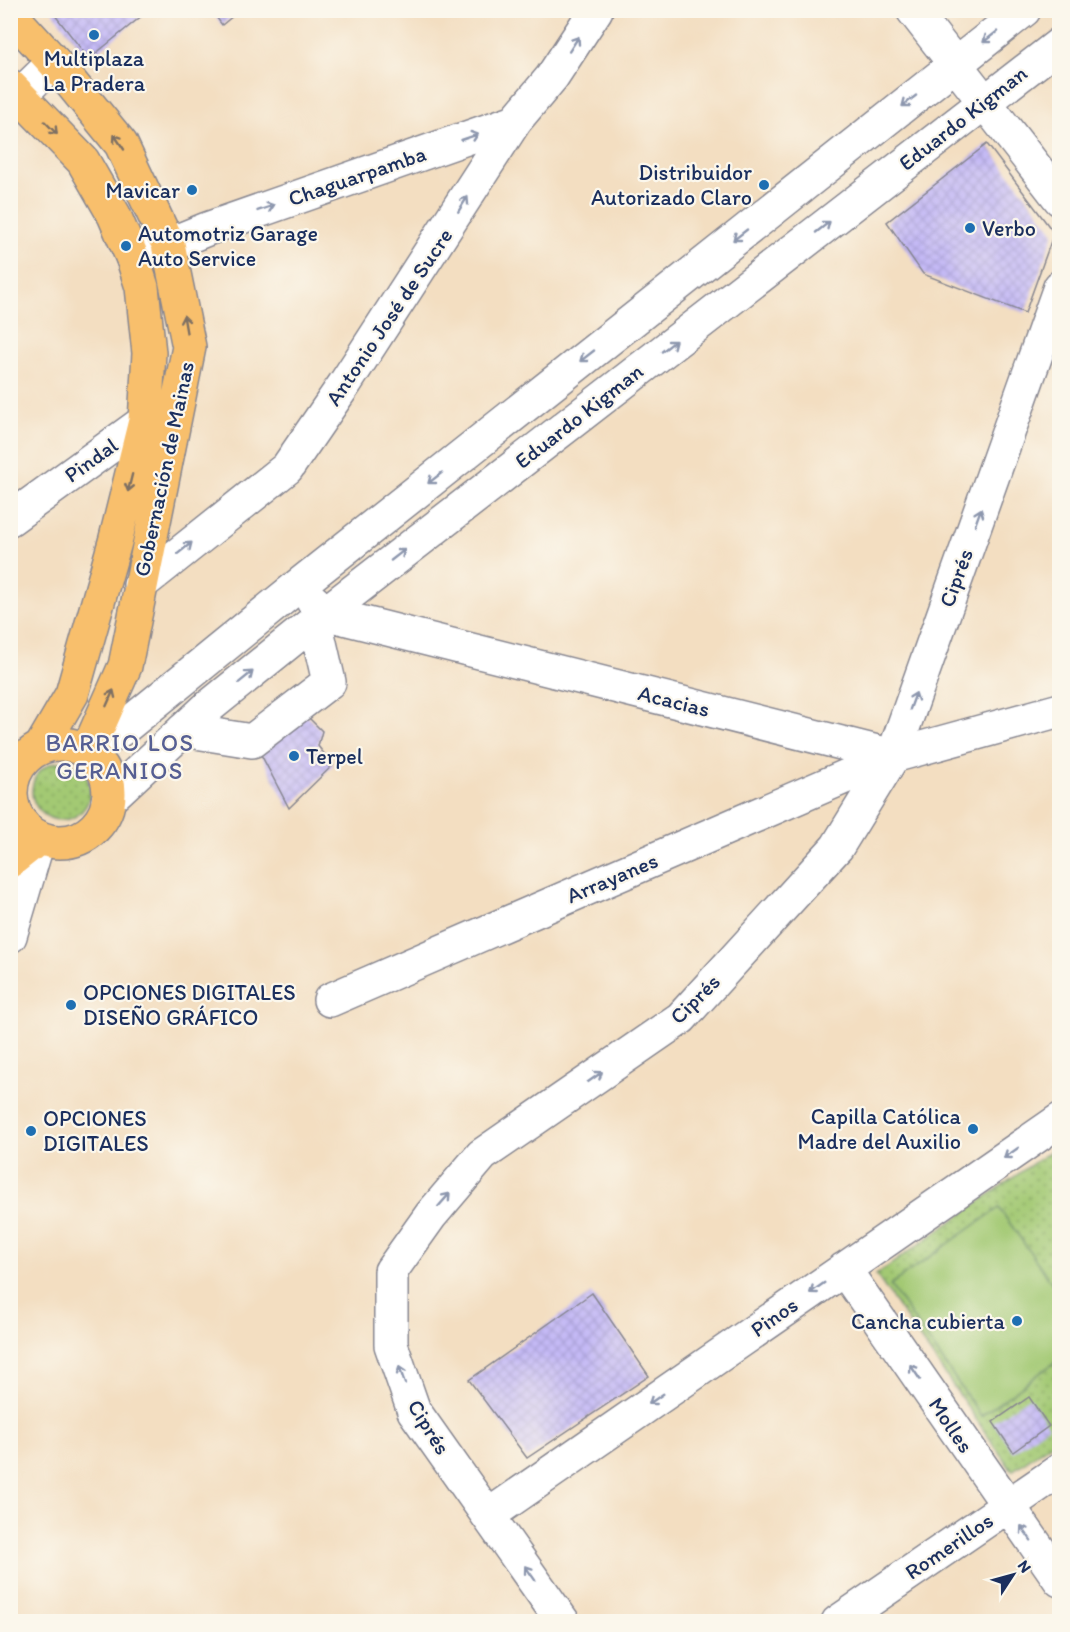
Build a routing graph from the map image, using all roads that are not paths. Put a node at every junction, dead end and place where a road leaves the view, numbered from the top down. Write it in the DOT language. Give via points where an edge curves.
graph roads {
  1 [pos="596,10"];
  2 [pos="913,10"];
  3 [pos="1024,10"];
  4 [pos="10,14"];
  5 [pos="1059,44"];
  6 [pos="54,62"];
  7 [pos="955,64"];
  8 [pos="14,96"];
  9 [pos="984,102"];
  10 [pos="515,121"];
  11 [pos="1059,199"];
  12 [pos="168,244"];
  13 [pos="133,259"];
  14 [pos="1059,287"];
  15 [pos="177,412"];
  16 [pos="145,421"];
  17 [pos="10,519"];
  18 [pos="140,585"];
  19 [pos="299,585"];
  20 [pos="313,622"];
  21 [pos="1059,710"];
  22 [pos="195,719"];
  23 [pos="41,747"];
  24 [pos="87,752"];
  25 [pos="893,756"];
  26 [pos="108,800"];
  27 [pos="12,809"];
  28 [pos="39,838"];
  29 [pos="10,861"];
  30 [pos="10,936"];
  31 [pos="330,1000"];
  32 [pos="1059,1120"];
  33 [pos="844,1269"];
  34 [pos="1059,1470"];
  35 [pos="1007,1506"];
  36 [pos="489,1515"];
  37 [pos="1059,1580"];
  38 [pos="563,1622"];
  39 [pos="838,1622"];
  10 -- 1 [label="street, Antonio José de Sucre, one-way" via="552,77"];
  2 -- 7 [label="street"];
  3 -- 7 [label="street, Eduardo Kigman, one-way"];
  4 -- 6 [label="main road, Gobernación de Mainas"];
  5 -- 9 [label="street, Eduardo Kigman"];
  6 -- 8 [label="street"];
  12 -- 6 [label="main road, Gobernación de Mainas, one-way" via="121,144"];
  7 -- 9 [label="street"];
  7 -- 19 [label="street, Eduardo Kigman, one-way"];
  8 -- 13 [label="main road, Gobernación de Mainas, one-way" via="83,161 114,215"];
  9 -- 11 [label="street"];
  20 -- 9 [label="street, Eduardo Kigman, one-way"];
  12 -- 10 [label="street, Chaguarpamba, one-way"];
  18 -- 10 [label="street, Antonio José de Sucre, one-way" via="286,468"];
  12 -- 13 [label="street, Chaguarpamba"];
  15 -- 12 [label="main road, Gobernación de Mainas, one-way" via="189,346"];
  13 -- 16 [label="main road, Gobernación de Mainas" via="142,287 149,352"];
  25 -- 14 [label="street, Ciprés, one-way"];
  15 -- 16 [label="street, Pindal"];
  15 -- 18 [label="main road, Gobernación de Mainas"];
  16 -- 17 [label="street, Pindal"];
  16 -- 23 [label="main road, Gobernación de Mainas, one-way" via="72,694"];
  24 -- 18 [label="main road, Gobernación de Mainas, one-way" via="124,666"];
  19 -- 20 [label="street"];
  19 -- 24 [label="street, Eduardo Kigman" via="126,726"];
  22 -- 20 [label="street, Eduardo Kigman, one-way"];
  20 -- 22 [label="street" via="328,682 252,741"];
  20 -- 25 [label="street, Acacias"];
  21 -- 25 [label="street, Acacias"];
  22 -- 26 [label="street, Eduardo Kigman"];
  23 -- 24 [label="main road" via="67,744"];
  23 -- 27 [label="main road" via="15,771"];
  24 -- 26 [label="main road" via="107,778"];
  25 -- 31 [label="street, Arrayanes"];
  36 -- 25 [label="street, Ciprés, one-way" via="414,1411 392,1345 391,1271 431,1215 482,1155 681,1018 837,847"];
  26 -- 28 [label="main road" via="99,822 81,837 69,842"];
  27 -- 28 [label="main road" via="18,820"];
  28 -- 29 [label="main road"];
  28 -- 30 [label="street"];
  32 -- 33 [label="street, Pinos, one-way"];
  35 -- 33 [label="street, Molles, one-way"];
  33 -- 36 [label="street, Pinos, one-way"];
  34 -- 35 [label="street, Romerillos"];
  37 -- 35 [label="street, Molles, one-way"];
  35 -- 39 [label="street, Romerillos"];
  38 -- 36 [label="street, Ciprés, one-way"];
}
